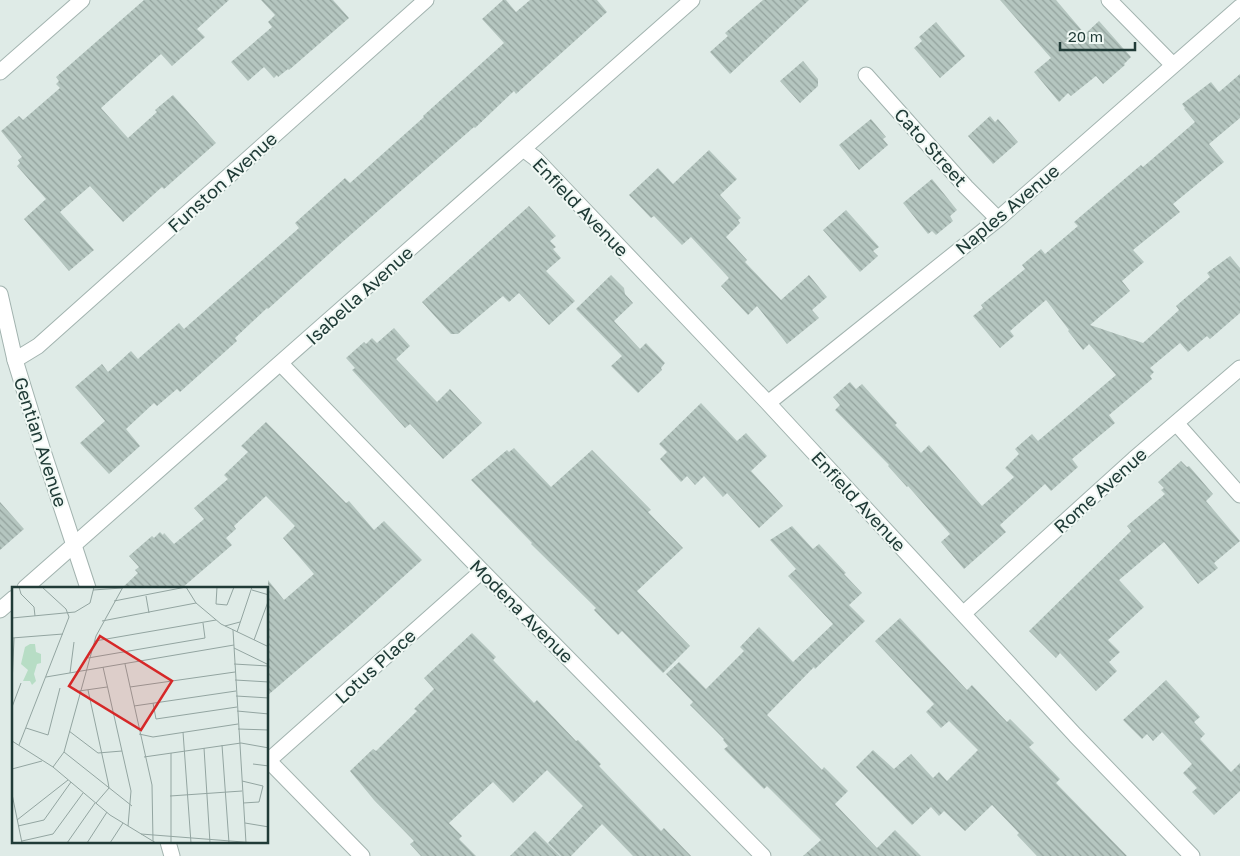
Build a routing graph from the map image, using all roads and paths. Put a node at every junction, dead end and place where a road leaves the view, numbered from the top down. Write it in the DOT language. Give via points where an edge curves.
graph roads {
  1 [pos="82,0"];
  2 [pos="426,0"];
  3 [pos="692,0"];
  4 [pos="1109,0"];
  5 [pos="1240,7"];
  6 [pos="1173,65"];
  7 [pos="0,72"];
  8 [pos="866,75"];
  9 [pos="524,149"];
  10 [pos="998,219"];
  11 [pos="0,294"];
  12 [pos="15,360"];
  13 [pos="281,364"];
  14 [pos="1240,368"];
  15 [pos="768,403"];
  16 [pos="1176,423"];
  17 [pos="1240,495"];
  18 [pos="74,546"];
  19 [pos="482,571"];
  20 [pos="26,587"];
  21 [pos="88,587"];
  22 [pos="12,600"];
  23 [pos="0,610"];
  24 [pos="963,614"];
  25 [pos="269,759"];
  26 [pos="269,761"];
  27 [pos="362,856"];
  28 [pos="763,856"];
  29 [pos="1192,856"];
  1 -- 7 [label="street"];
  2 -- 12 [label="street, Funston Avenue" via="38,346"];
  3 -- 9 [label="street, Isabella Avenue"];
  4 -- 6 [label="street"];
  5 -- 6 [label="street, Naples Avenue"];
  6 -- 10 [label="street, Naples Avenue"];
  8 -- 10 [label="street, Cato Street"];
  9 -- 13 [label="street, Isabella Avenue"];
  9 -- 15 [label="street, Enfield Avenue"];
  10 -- 15 [label="street, Naples Avenue"];
  11 -- 12 [label="street, Gentian Avenue"];
  12 -- 18 [label="street, Gentian Avenue"];
  13 -- 18 [label="street, Isabella Avenue"];
  13 -- 19 [label="street, Modena Avenue"];
  14 -- 16 [label="street, Rome Avenue"];
  15 -- 24 [label="street, Enfield Avenue"];
  16 -- 17 [label="street"];
  16 -- 24 [label="street, Rome Avenue"];
  18 -- 20 [label="street, Isabella Avenue"];
  18 -- 21 [label="street, Gentian Avenue"];
  19 -- 25 [label="street, Lotus Place"];
  19 -- 28 [label="street, Modena Avenue"];
  22 -- 23 [label="street"];
  24 -- 29 [label="street, Enfield Avenue"];
  26 -- 27 [label="street"];
}
